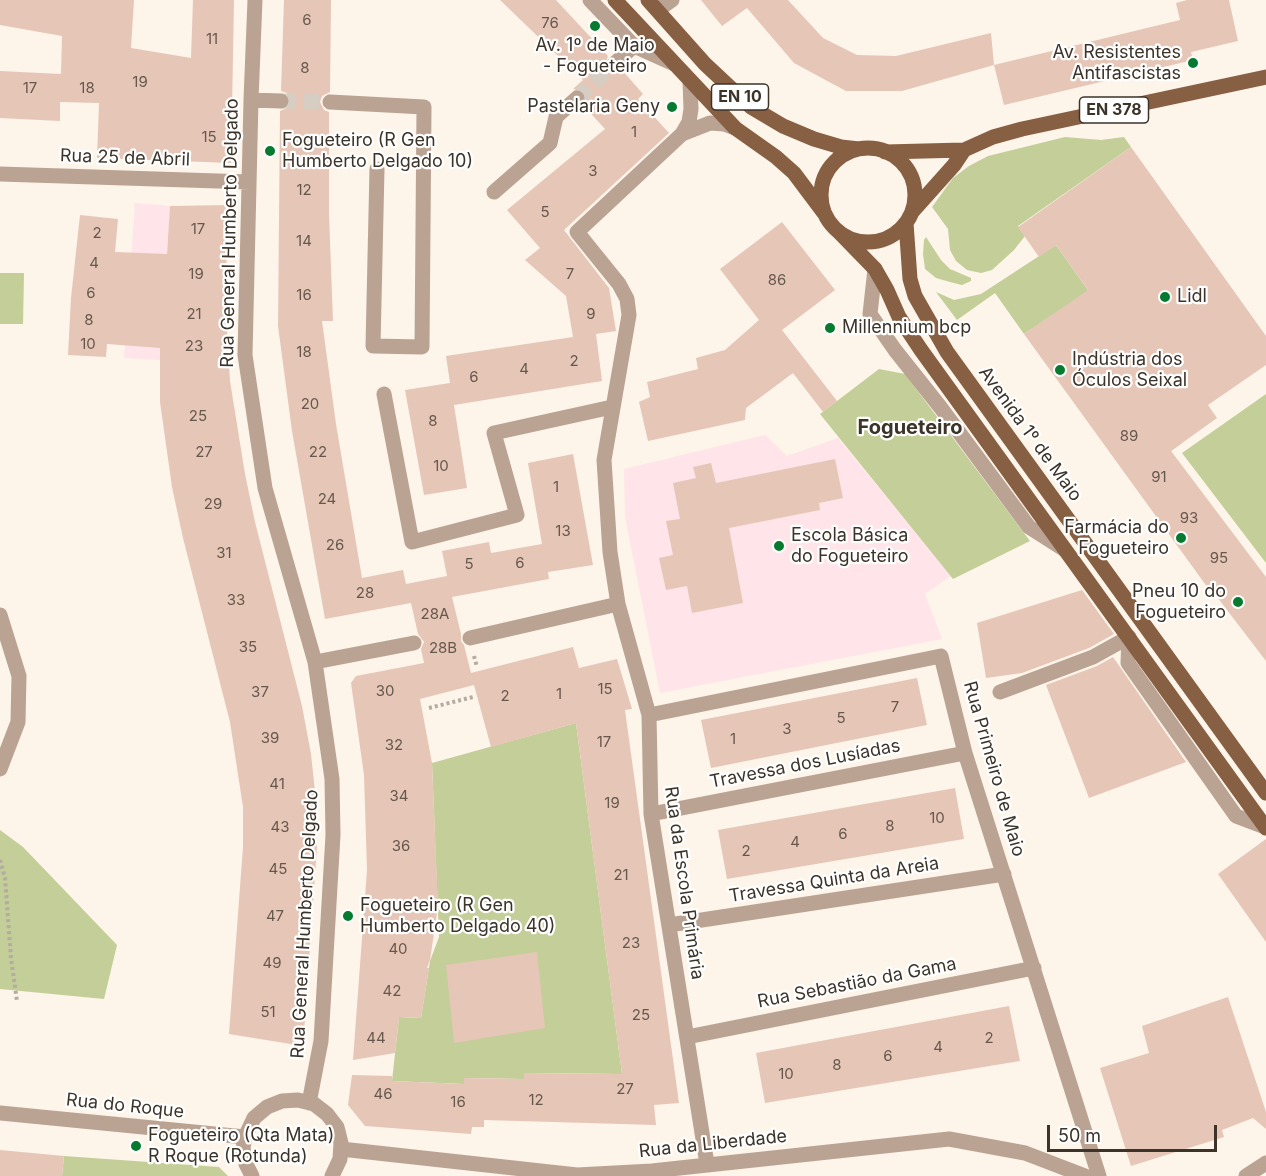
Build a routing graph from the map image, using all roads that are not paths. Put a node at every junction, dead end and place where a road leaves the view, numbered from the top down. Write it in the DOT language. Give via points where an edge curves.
graph roads {
  1 [pos="255,0"];
  2 [pos="590,0"];
  3 [pos="615,0"];
  4 [pos="672,0"];
  5 [pos="653,5"];
  6 [pos="634,46"];
  7 [pos="615,63"];
  8 [pos="674,64"];
  9 [pos="1266,77"];
  10 [pos="690,81"];
  11 [pos="577,98"];
  12 [pos="251,100"];
  13 [pos="280,101"];
  14 [pos="330,102"];
  15 [pos="735,128"];
  16 [pos="682,134"];
  17 [pos="861,149"];
  18 [pos="964,150"];
  19 [pos="885,152"];
  20 [pos="377,169"];
  21 [pos="0,174"];
  22 [pos="249,182"];
  23 [pos="494,192"];
  24 [pos="824,213"];
  25 [pos="909,218"];
  26 [pos="839,232"];
  27 [pos="875,269"];
  28 [pos="384,394"];
  29 [pos="612,407"];
  30 [pos="1067,552"];
  31 [pos="618,604"];
  32 [pos="0,615"];
  33 [pos="1129,637"];
  34 [pos="470,638"];
  35 [pos="414,644"];
  36 [pos="315,662"];
  37 [pos="1000,692"];
  38 [pos="649,716"];
  39 [pos="965,753"];
  40 [pos="1246,767"];
  41 [pos="0,769"];
  42 [pos="1266,777"];
  43 [pos="1266,793"];
  44 [pos="651,813"];
  45 [pos="1266,828"];
  46 [pos="1004,874"];
  47 [pos="669,925"];
  48 [pos="1034,968"];
  49 [pos="687,1037"];
  50 [pos="309,1103"];
  51 [pos="0,1113"];
  52 [pos="245,1137"];
  53 [pos="341,1149"];
  54 [pos="1266,1163"];
  55 [pos="707,1164"];
  56 [pos="248,1172"];
  57 [pos="332,1176"];
  58 [pos="1085,1176"];
  59 [pos="1100,1176"];
  60 [pos="1246,1176"];
  1 -- 12 [label="street, Rua General Humberto Delgado"];
  2 -- 6 [label="street"];
  3 -- 8 [label="main road, EN 10"];
  4 -- 5 [label="street"];
  5 -- 17 [label="main road, EN 10" via="705,64 751,107 814,140"];
  6 -- 7 [label="street"];
  6 -- 8 [label="street"];
  8 -- 10 [label="main road, EN 10"];
  9 -- 18 [label="main road, EN 378" via="1022,129"];
  10 -- 15 [label="main road, EN 10"];
  10 -- 16 [label="street, Rua da Escola Primária" via="692,109"];
  11 -- 23 [label="street" via="556,117 550,142"];
  12 -- 13 [label="street"];
  12 -- 22 [label="street, Rua General Humberto Delgado"];
  14 -- 20 [label="street" via="423,107 422,347 373,346"];
  15 -- 16 [label="street, Rua da Escola Primária" via="710,123"];
  15 -- 24 [label="main road, EN 10" via="794,173"];
  16 -- 29 [label="street, Rua da Escola Primária" via="577,232 627,299 627,331"];
  17 -- 19 [label="main road"];
  17 -- 24 [label="main road" via="831,166 821,188"];
  18 -- 19 [label="main road, EN 378"];
  18 -- 25 [label="main road, EN 378"];
  19 -- 25 [label="main road" via="904,165 911,176 915,194"];
  21 -- 22 [label="street, Rua 25 de Abril"];
  22 -- 36 [label="street, Rua General Humberto Delgado" via="245,355 265,488"];
  24 -- 26 [label="main road"];
  25 -- 26 [label="main road" via="886,238 874,242 849,239"];
  25 -- 40 [label="main road, Avenida 1º de Maio" via="910,279 915,296 948,352"];
  26 -- 27 [label="main road"];
  27 -- 30 [label="main road" via="921,350"];
  27 -- 30 [label="street" via="870,314 1029,528"];
  28 -- 29 [label="street" via="412,542 517,515 494,434"];
  29 -- 31 [label="street, Rua da Escola Primária" via="604,460"];
  30 -- 33 [label="main road"];
  31 -- 34 [label="street"];
  31 -- 38 [label="street, Rua da Escola Primária"];
  32 -- 41 [label="street" via="19,676 18,722"];
  33 -- 37 [label="street" via="1093,657"];
  33 -- 45 [label="main road"];
  35 -- 36 [label="street"];
  36 -- 50 [label="street, Rua General Humberto Delgado" via="332,779 333,835 321,1041"];
  38 -- 39 [label="street, Rua Primeiro de Maio" via="941,656"];
  38 -- 44 [label="street, Rua da Escola Primária"];
  39 -- 44 [label="street, Travessa dos Lusíadas"];
  39 -- 46 [label="street, Rua Primeiro de Maio"];
  40 -- 42 [label="street, Avenida 1º de Maio"];
  40 -- 43 [label="main road, Avenida 1º de Maio"];
  44 -- 47 [label="street, Rua da Escola Primária"];
  46 -- 47 [label="street, Travessa Quinta da Areia"];
  46 -- 48 [label="street, Rua Primeiro de Maio"];
  47 -- 49 [label="street, Rua da Escola Primária"];
  48 -- 49 [label="street, Rua Sebastião da Gama"];
  48 -- 59 [label="street, Rua Primeiro de Maio"];
  49 -- 55 [label="street, Rua da Escola Primária"];
  50 -- 52 [label="street" via="282,1101 267,1107 254,1118"];
  50 -- 53 [label="street" via="327,1114 337,1127"];
  51 -- 52 [label="street, Rua do Roque"];
  52 -- 56 [label="street"];
  53 -- 55 [label="street, Rua da Liberdade" via="577,1176"];
  53 -- 57 [label="street"];
  54 -- 60 [label="street"];
  55 -- 58 [label="street, Rua da Liberdade" via="949,1139 1024,1153"];
}
